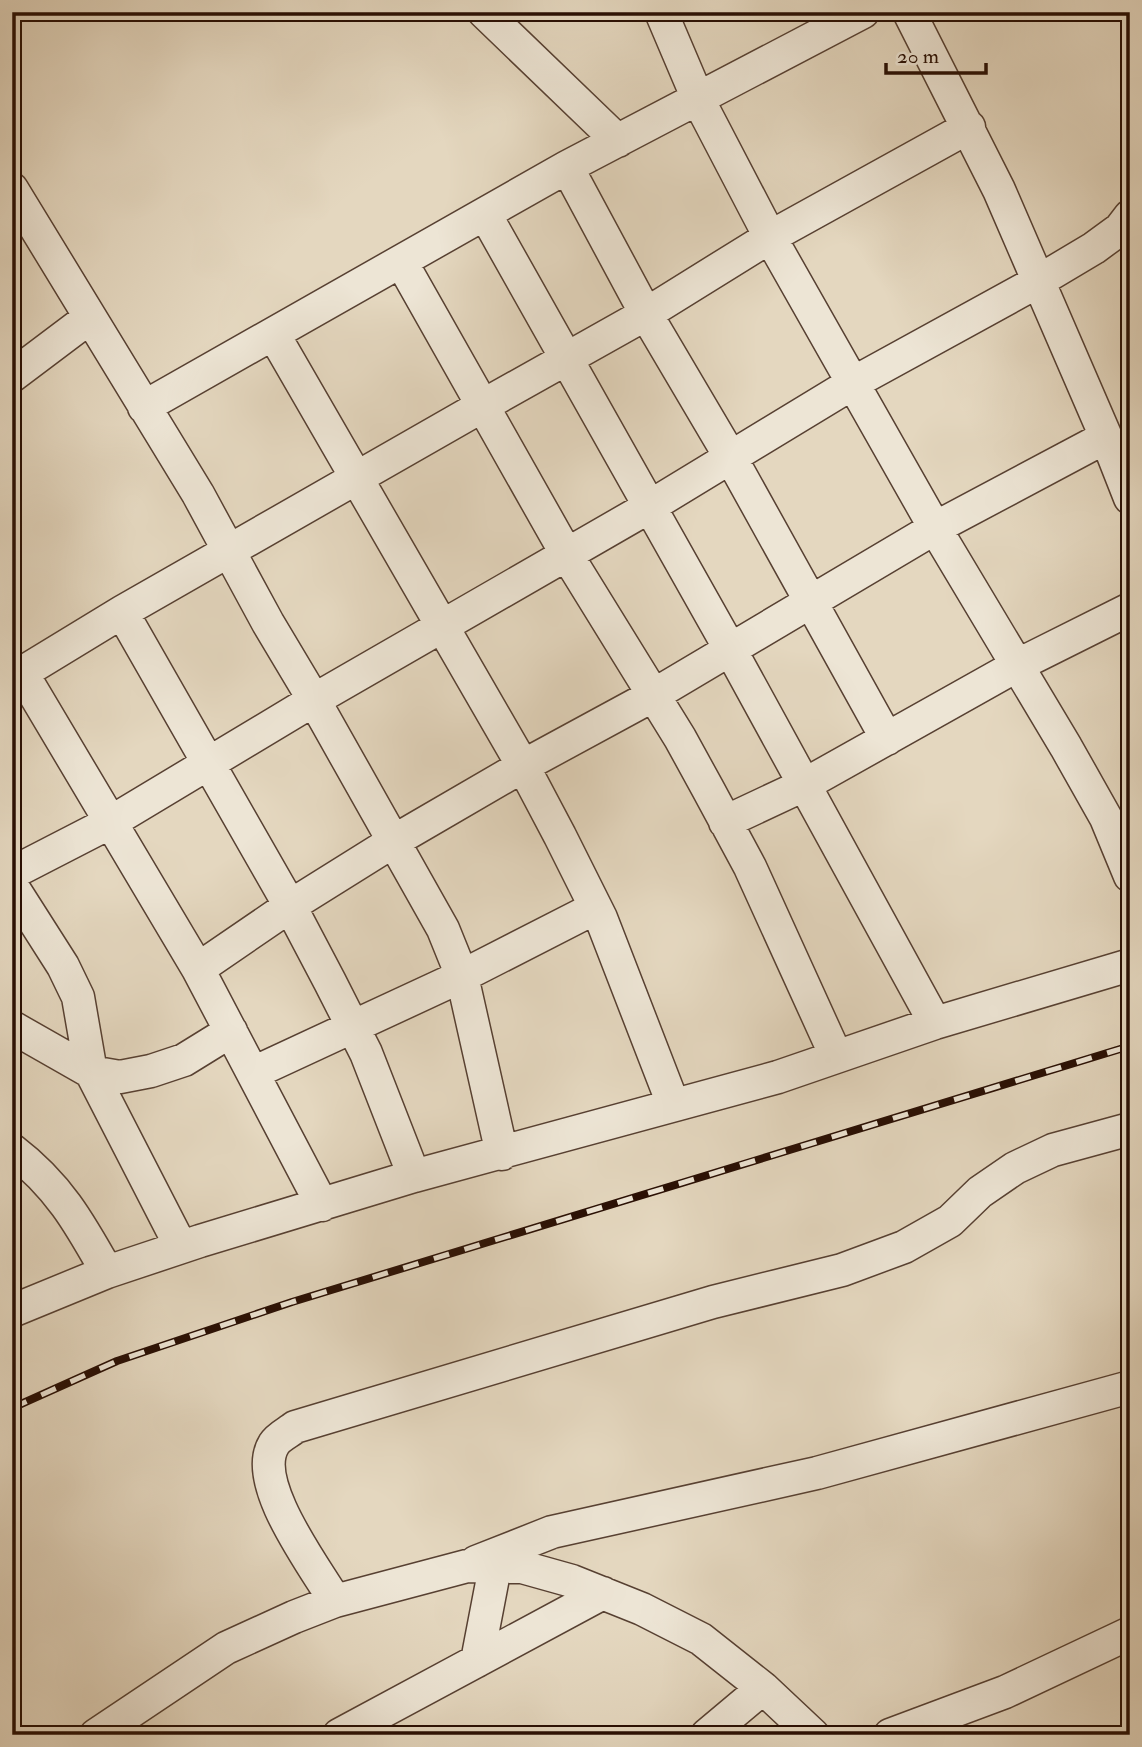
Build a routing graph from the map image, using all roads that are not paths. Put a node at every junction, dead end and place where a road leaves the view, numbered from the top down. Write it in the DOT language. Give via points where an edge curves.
graph roads {
  1 [pos="484,12"];
  2 [pos="661,12"];
  3 [pos="863,12"];
  4 [pos="909,12"];
  5 [pos="698,99"];
  6 [pos="969,127"];
  7 [pos="618,141"];
  8 [pos="567,167"];
  9 [pos="12,189"];
  10 [pos="485,214"];
  11 [pos="1130,216"];
  12 [pos="771,237"];
  13 [pos="402,263"];
  14 [pos="1037,282"];
  15 [pos="646,314"];
  16 [pos="89,318"];
  17 [pos="274,335"];
  18 [pos="567,357"];
  19 [pos="12,376"];
  20 [pos="852,383"];
  21 [pos="484,405"];
  22 [pos="144,407"];
  23 [pos="1106,437"];
  24 [pos="731,458"];
  25 [pos="356,479"];
  26 [pos="1130,498"];
  27 [pos="649,507"];
  28 [pos="935,528"];
  29 [pos="229,552"];
  30 [pos="567,555"];
  31 [pos="810,602"];
  32 [pos="1130,609"];
  33 [pos="122,612"];
  34 [pos="443,628"];
  35 [pos="730,649"];
  36 [pos="1018,665"];
  37 [pos="17,676"];
  38 [pos="652,696"];
  39 [pos="314,701"];
  40 [pos="887,738"];
  41 [pos="209,764"];
  42 [pos="523,766"];
  43 [pos="804,785"];
  44 [pos="111,822"];
  45 [pos="725,822"];
  46 [pos="394,841"];
  47 [pos="12,873"];
  48 [pos="1130,876"];
  49 [pos="12,886"];
  50 [pos="290,906"];
  51 [pos="595,908"];
  52 [pos="1130,965"];
  53 [pos="198,969"];
  54 [pos="462,976"];
  55 [pos="935,1023"];
  56 [pos="12,1027"];
  57 [pos="353,1027"];
  58 [pos="231,1031"];
  59 [pos="836,1056"];
  60 [pos="91,1072"];
  61 [pos="253,1073"];
  62 [pos="673,1104"];
  63 [pos="1130,1129"];
  64 [pos="12,1150"];
  65 [pos="502,1154"];
  66 [pos="414,1176"];
  67 [pos="322,1205"];
  68 [pos="181,1248"];
  69 [pos="107,1272"];
  70 [pos="12,1311"];
  71 [pos="1130,1387"];
  72 [pos="481,1566"];
  73 [pos="603,1593"];
  74 [pos="335,1601"];
  75 [pos="1130,1633"];
  76 [pos="477,1661"];
  77 [pos="764,1688"];
  78 [pos="96,1735"];
  79 [pos="339,1735"];
  80 [pos="707,1735"];
  81 [pos="813,1735"];
  82 [pos="890,1735"];
  1 -- 7 [label="street"];
  2 -- 5 [label="street"];
  3 -- 5 [label="street"];
  4 -- 6 [label="street"];
  5 -- 7 [label="street"];
  5 -- 12 [label="street"];
  6 -- 12 [label="street"];
  6 -- 14 [label="street"];
  7 -- 8 [label="street"];
  8 -- 10 [label="street"];
  8 -- 15 [label="street"];
  9 -- 16 [label="street"];
  10 -- 13 [label="street"];
  10 -- 18 [label="street"];
  11 -- 14 [label="street" via="1094,248"];
  12 -- 15 [label="street"];
  12 -- 20 [label="street"];
  13 -- 17 [label="street"];
  13 -- 21 [label="street"];
  14 -- 20 [label="street"];
  14 -- 23 [label="street"];
  15 -- 18 [label="street"];
  15 -- 24 [label="street"];
  16 -- 19 [label="street"];
  16 -- 22 [label="street"];
  17 -- 22 [label="street"];
  17 -- 25 [label="street"];
  18 -- 21 [label="street"];
  18 -- 27 [label="street"];
  20 -- 24 [label="street"];
  20 -- 28 [label="street"];
  21 -- 25 [label="street"];
  21 -- 30 [label="street"];
  22 -- 29 [label="street"];
  23 -- 26 [label="street"];
  23 -- 28 [label="street"];
  24 -- 27 [label="street"];
  24 -- 31 [label="street"];
  25 -- 29 [label="street"];
  25 -- 34 [label="street"];
  27 -- 30 [label="street"];
  27 -- 35 [label="street"];
  28 -- 31 [label="street"];
  28 -- 36 [label="street"];
  29 -- 33 [label="street"];
  29 -- 39 [label="street"];
  30 -- 34 [label="street"];
  30 -- 38 [label="street"];
  31 -- 35 [label="street"];
  31 -- 40 [label="street"];
  32 -- 36 [label="street"];
  33 -- 37 [label="street"];
  33 -- 41 [label="street"];
  34 -- 39 [label="street"];
  34 -- 42 [label="street"];
  35 -- 38 [label="street"];
  35 -- 43 [label="street"];
  36 -- 40 [label="street"];
  36 -- 48 [label="street" via="1106,818"];
  37 -- 44 [label="street"];
  38 -- 42 [label="street"];
  38 -- 45 [label="street"];
  39 -- 41 [label="street"];
  39 -- 46 [label="street"];
  40 -- 43 [label="street"];
  41 -- 44 [label="street"];
  41 -- 50 [label="street"];
  42 -- 46 [label="street"];
  42 -- 51 [label="street"];
  43 -- 45 [label="street"];
  43 -- 55 [label="street"];
  44 -- 47 [label="street"];
  44 -- 53 [label="street"];
  45 -- 59 [label="street"];
  46 -- 50 [label="street"];
  46 -- 54 [label="street" via="443,929"];
  49 -- 60 [label="street" via="78,997"];
  50 -- 53 [label="street"];
  50 -- 57 [label="street"];
  51 -- 54 [label="street"];
  51 -- 62 [label="street"];
  52 -- 55 [label="street"];
  53 -- 58 [label="street"];
  54 -- 57 [label="street"];
  54 -- 65 [label="street"];
  55 -- 59 [label="street"];
  56 -- 60 [label="street"];
  57 -- 61 [label="street"];
  57 -- 66 [label="street"];
  58 -- 60 [label="street" via="184,1060 151,1071 120,1077"];
  58 -- 61 [label="street"];
  59 -- 62 [label="street" via="778,1077"];
  60 -- 68 [label="street"];
  61 -- 67 [label="street"];
  62 -- 65 [label="street"];
  63 -- 74 [label="street" via="1053,1150 1015,1168 980,1192 950,1221 904,1247 842,1270 713,1302 295,1427 274,1444 268,1466 271,1486 283,1515"];
  64 -- 69 [label="street" via="50,1182"];
  65 -- 66 [label="street"];
  66 -- 67 [label="street"];
  67 -- 68 [label="street"];
  68 -- 69 [label="street"];
  69 -- 70 [label="street"];
  71 -- 72 [label="street" via="817,1473 552,1532"];
  72 -- 73 [label="street" via="522,1567"];
  72 -- 74 [label="street"];
  72 -- 76 [label="street"];
  73 -- 76 [label="street"];
  73 -- 77 [label="street" via="701,1639"];
  74 -- 78 [label="street" via="226,1648"];
  75 -- 82 [label="street" via="1004,1692"];
  76 -- 79 [label="street"];
  77 -- 80 [label="street"];
  77 -- 81 [label="street"];
}
